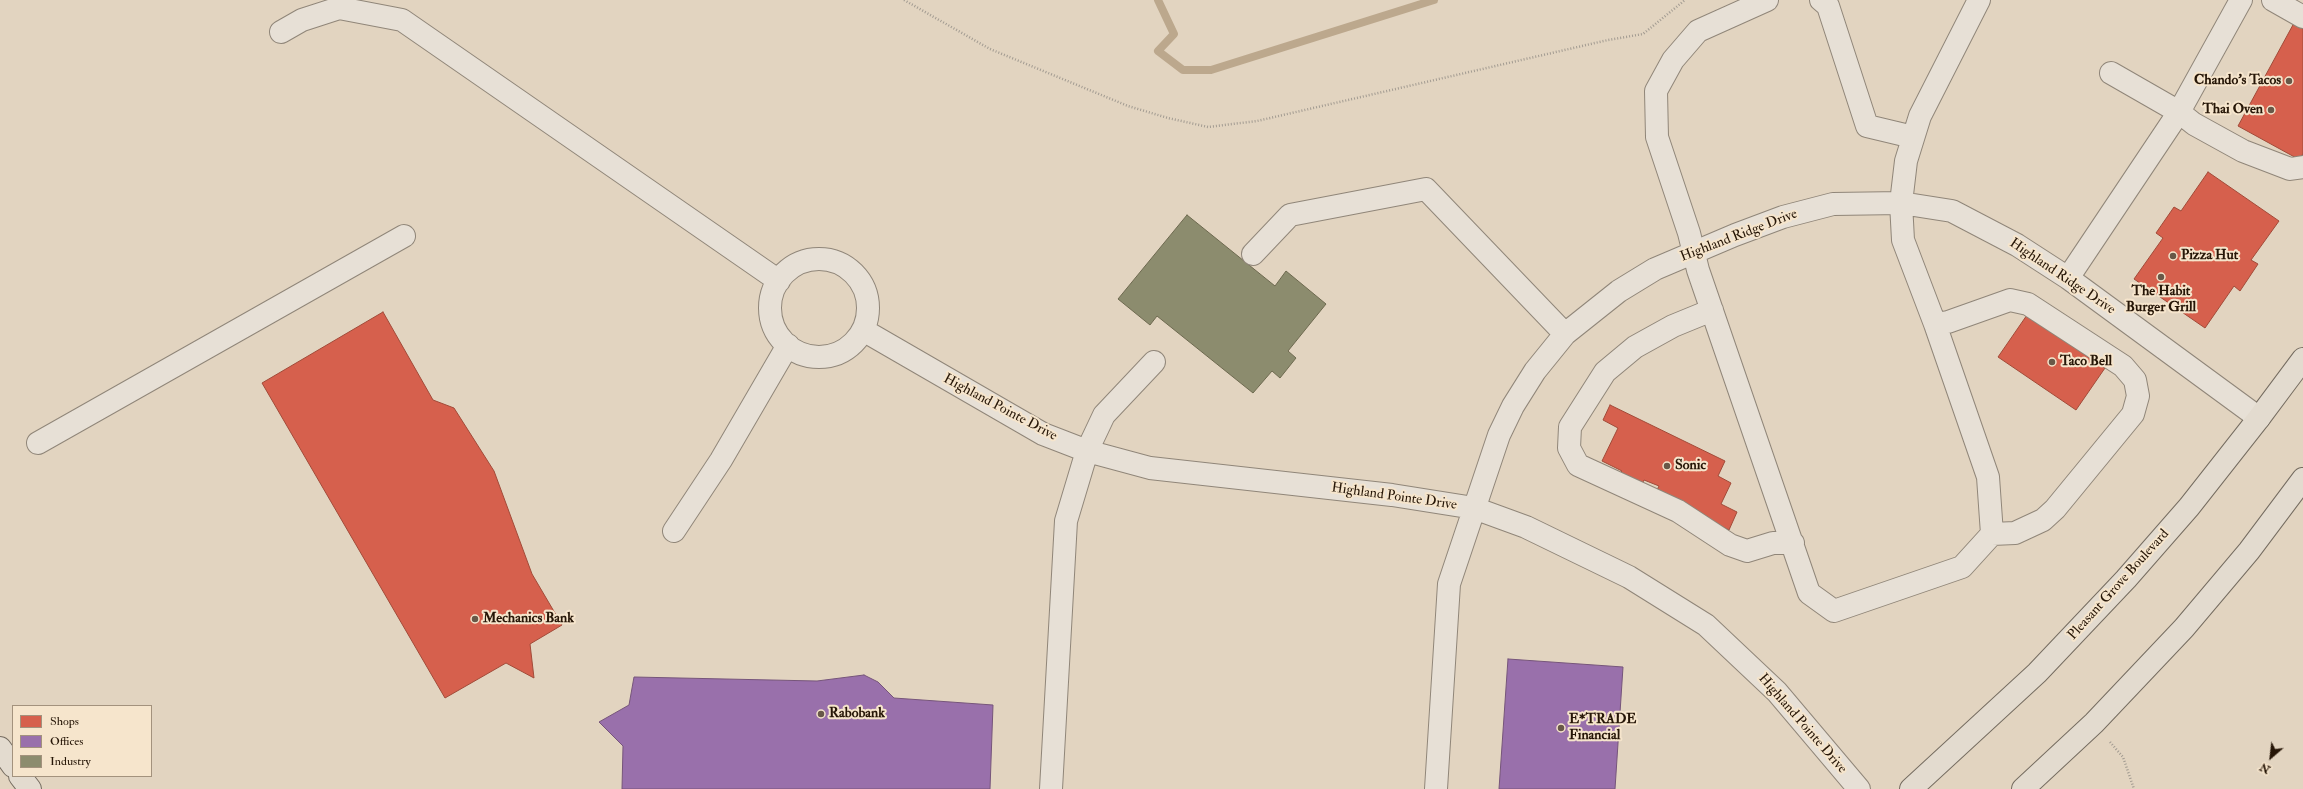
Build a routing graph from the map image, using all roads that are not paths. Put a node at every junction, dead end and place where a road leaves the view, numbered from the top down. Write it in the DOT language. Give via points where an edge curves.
graph roads {
  1 [pos="377,0"];
  2 [pos="1768,0"];
  3 [pos="1821,0"];
  4 [pos="1979,0"];
  5 [pos="2241,0"];
  6 [pos="2273,0"];
  7 [pos="2303,17"];
  8 [pos="402,20"];
  9 [pos="281,32"];
  10 [pos="2111,73"];
  11 [pos="2179,112"];
  12 [pos="1913,137"];
  13 [pos="2303,166"];
  14 [pos="1900,203"];
  15 [pos="404,236"];
  16 [pos="1694,252"];
  17 [pos="1253,254"];
  18 [pos="2068,278"];
  19 [pos="779,281"];
  20 [pos="1712,310"];
  21 [pos="1935,324"];
  22 [pos="863,330"];
  23 [pos="1565,334"];
  24 [pos="788,345"];
  25 [pos="2303,359"];
  26 [pos="1154,362"];
  27 [pos="2260,418"];
  28 [pos="38,443"];
  29 [pos="1087,451"];
  30 [pos="2303,479"];
  31 [pos="1474,508"];
  32 [pos="674,531"];
  33 [pos="1992,534"];
  34 [pos="1793,543"];
  35 [pos="0,748"];
  36 [pos="12,765"];
  37 [pos="21,777"];
  38 [pos="30,789"];
  39 [pos="1051,789"];
  40 [pos="1436,789"];
  41 [pos="1859,789"];
  42 [pos="1911,789"];
  43 [pos="2023,789"];
  1 -- 8 [label="street"];
  2 -- 16 [label="street" via="1698,31 1673,60 1656,91 1657,137"];
  3 -- 12 [label="street" via="1828,6 1867,126"];
  4 -- 12 [label="street" via="1920,116"];
  5 -- 11 [label="street"];
  6 -- 7 [label="street"];
  8 -- 9 [label="street" via="339,8 302,20"];
  8 -- 19 [label="street"];
  10 -- 11 [label="street"];
  11 -- 13 [label="street" via="2194,124 2244,151 2290,169"];
  11 -- 18 [label="street"];
  12 -- 14 [label="street"];
  14 -- 16 [label="street, Highland Ridge Drive" via="1833,204 1783,217"];
  14 -- 18 [label="street, Highland Ridge Drive" via="1952,211 2017,245"];
  14 -- 21 [label="street" via="1903,240"];
  15 -- 28 [label="street"];
  16 -- 20 [label="street"];
  16 -- 23 [label="street, Highland Ridge Drive" via="1655,269 1619,291"];
  17 -- 23 [label="street" via="1290,215 1426,189"];
  18 -- 27 [label="street, Highland Ridge Drive"];
  19 -- 22 [label="street" via="792,268 804,262 817,259 843,266 860,282 866,294 867,317"];
  19 -- 24 [label="street" via="770,301 771,316 776,330"];
  20 -- 34 [label="street"];
  20 -- 34 [label="street" via="1673,326 1636,347 1605,372 1570,427 1568,448 1578,465 1678,511 1730,545 1747,551 1773,543"];
  21 -- 33 [label="street" via="1988,477"];
  21 -- 33 [label="street" via="1948,322 2010,300 2028,304 2123,366 2135,380 2138,396 2133,414 2055,509 2043,520 2015,533"];
  22 -- 24 [label="street" via="853,343 840,352 826,357 811,356"];
  22 -- 29 [label="street, Highland Pointe Drive" via="1043,434"];
  23 -- 31 [label="street, Highland Ridge Drive" via="1535,371 1513,406 1499,435"];
  24 -- 32 [label="street" via="721,460"];
  25 -- 27 [label="main road, Pleasant Grove Boulevard"];
  26 -- 29 [label="street" via="1104,415"];
  27 -- 42 [label="main road, Pleasant Grove Boulevard" via="2189,507 2100,607 2037,673"];
  29 -- 31 [label="street, Highland Pointe Drive" via="1150,468 1392,495"];
  29 -- 39 [label="street" via="1066,521"];
  30 -- 43 [label="main road" via="2249,551 2184,628 2094,723"];
  31 -- 40 [label="street, Highland Ridge Drive" via="1449,584"];
  31 -- 41 [label="street, Highland Pointe Drive" via="1526,527 1629,578 1706,625 1777,692"];
  33 -- 34 [label="street" via="1962,567 1834,611 1810,593"];
  35 -- 36 [label="main road"];
  37 -- 38 [label="main road"];
}
